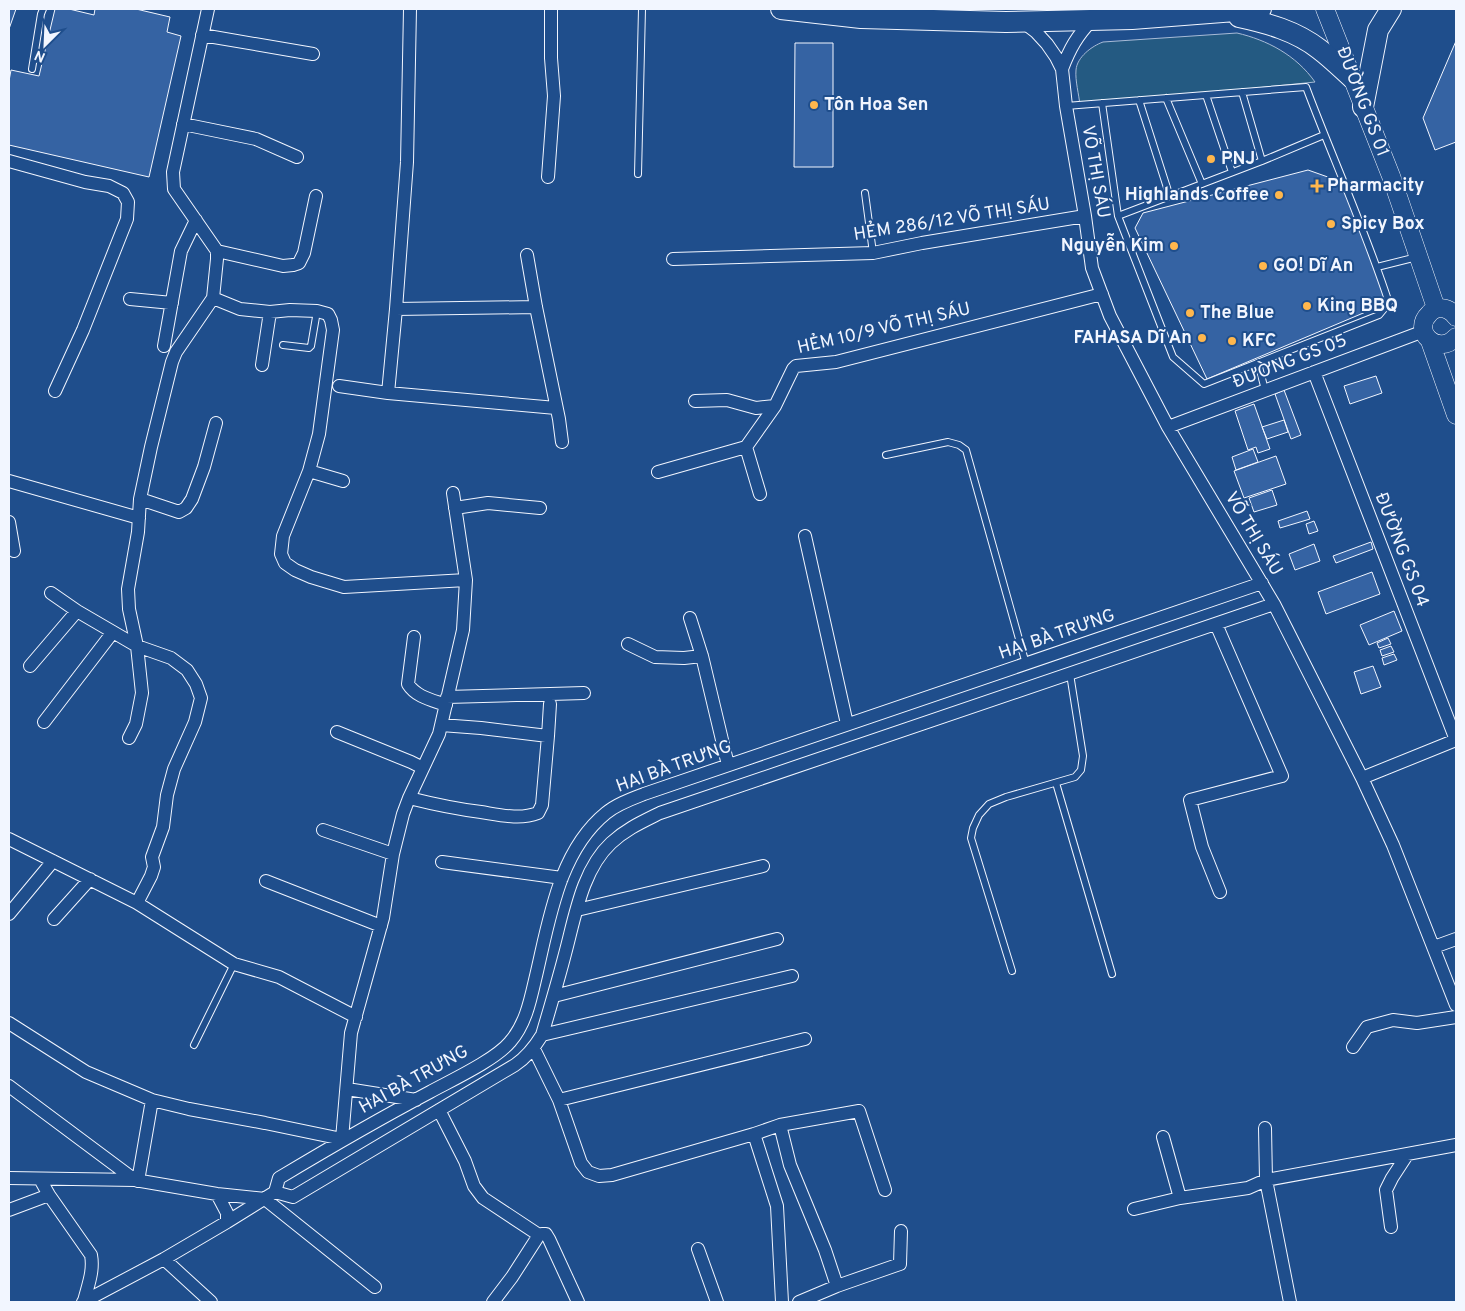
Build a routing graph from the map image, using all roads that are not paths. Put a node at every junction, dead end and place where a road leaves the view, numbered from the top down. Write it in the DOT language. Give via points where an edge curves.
graph roads {
  1 [pos="43,9"];
  2 [pos="208,9"];
  3 [pos="410,9"];
  4 [pos="551,9"];
  5 [pos="642,9"];
  6 [pos="781,9"];
  7 [pos="1261,9"];
  8 [pos="1325,9"];
  9 [pos="1391,9"];
  10 [pos="1210,13"];
  11 [pos="1092,20"];
  12 [pos="1023,22"];
  13 [pos="202,35"];
  14 [pos="313,54"];
  15 [pos="32,69"];
  16 [pos="1062,69"];
  17 [pos="1352,78"];
  18 [pos="1242,92"];
  19 [pos="1206,95"];
  20 [pos="1166,98"];
  21 [pos="1139,100"];
  22 [pos="1102,103"];
  23 [pos="1066,106"];
  24 [pos="1363,107"];
  25 [pos="182,124"];
  26 [pos="1324,134"];
  27 [pos="297,157"];
  28 [pos="9,161"];
  29 [pos="1262,161"];
  30 [pos="1232,172"];
  31 [pos="638,174"];
  32 [pos="548,177"];
  33 [pos="1202,184"];
  34 [pos="865,193"];
  35 [pos="316,196"];
  36 [pos="1170,197"];
  37 [pos="1085,216"];
  38 [pos="1118,216"];
  39 [pos="196,220"];
  40 [pos="216,251"];
  41 [pos="873,253"];
  42 [pos="527,255"];
  43 [pos="1418,257"];
  44 [pos="673,259"];
  45 [pos="1377,267"];
  46 [pos="1102,294"];
  47 [pos="213,298"];
  48 [pos="130,299"];
  49 [pos="172,303"];
  50 [pos="536,307"];
  51 [pos="1436,308"];
  52 [pos="396,309"];
  53 [pos="317,311"];
  54 [pos="270,312"];
  55 [pos="1456,317"];
  56 [pos="1427,336"];
  57 [pos="1456,337"];
  58 [pos="283,345"];
  59 [pos="164,346"];
  60 [pos="1258,363"];
  61 [pos="262,365"];
  62 [pos="1314,372"];
  63 [pos="339,386"];
  64 [pos="1265,390"];
  65 [pos="55,391"];
  66 [pos="388,393"];
  67 [pos="695,401"];
  68 [pos="775,406"];
  69 [pos="556,408"];
  70 [pos="1456,415"];
  71 [pos="216,423"];
  72 [pos="1168,427"];
  73 [pos="562,442"];
  74 [pos="746,446"];
  75 [pos="886,455"];
  76 [pos="309,472"];
  77 [pos="658,472"];
  78 [pos="9,481"];
  79 [pos="343,481"];
  80 [pos="453,493"];
  81 [pos="760,494"];
  82 [pos="140,499"];
  83 [pos="455,508"];
  84 [pos="540,508"];
  85 [pos="139,518"];
  86 [pos="9,522"];
  87 [pos="805,536"];
  88 [pos="14,551"];
  89 [pos="466,580"];
  90 [pos="1262,583"];
  91 [pos="51,593"];
  92 [pos="1274,604"];
  93 [pos="77,610"];
  94 [pos="690,618"];
  95 [pos="1216,624"];
  96 [pos="114,632"];
  97 [pos="414,637"];
  98 [pos="628,644"];
  99 [pos="137,646"];
  100 [pos="702,656"];
  101 [pos="1026,664"];
  102 [pos="30,666"];
  103 [pos="1070,674"];
  104 [pos="584,693"];
  105 [pos="446,701"];
  106 [pos="550,704"];
  107 [pos="44,722"];
  108 [pos="847,724"];
  109 [pos="441,725"];
  110 [pos="337,732"];
  111 [pos="548,736"];
  112 [pos="129,738"];
  113 [pos="1456,740"];
  114 [pos="728,765"];
  115 [pos="423,768"];
  116 [pos="1362,778"];
  117 [pos="1056,783"];
  118 [pos="409,798"];
  119 [pos="323,830"];
  120 [pos="9,839"];
  121 [pos="393,854"];
  122 [pos="53,860"];
  123 [pos="442,862"];
  124 [pos="763,866"];
  125 [pos="562,878"];
  126 [pos="90,879"];
  127 [pos="266,882"];
  128 [pos="1220,892"];
  129 [pos="137,903"];
  130 [pos="577,910"];
  131 [pos="9,914"];
  132 [pos="54,919"];
  133 [pos="381,926"];
  134 [pos="777,939"];
  135 [pos="1456,939"];
  136 [pos="1434,947"];
  137 [pos="234,964"];
  138 [pos="1012,971"];
  139 [pos="1112,974"];
  140 [pos="792,976"];
  141 [pos="554,996"];
  142 [pos="1456,1005"];
  143 [pos="356,1016"];
  144 [pos="1456,1017"];
  145 [pos="9,1024"];
  146 [pos="542,1035"];
  147 [pos="805,1039"];
  148 [pos="194,1045"];
  149 [pos="1353,1047"];
  150 [pos="534,1049"];
  151 [pos="9,1086"];
  152 [pos="347,1089"];
  153 [pos="152,1100"];
  154 [pos="416,1100"];
  155 [pos="559,1100"];
  156 [pos="439,1110"];
  157 [pos="780,1125"];
  158 [pos="1265,1128"];
  159 [pos="754,1134"];
  160 [pos="1163,1137"];
  161 [pos="342,1139"];
  162 [pos="1456,1145"];
  163 [pos="1408,1154"];
  164 [pos="9,1178"];
  165 [pos="40,1179"];
  166 [pos="1266,1180"];
  167 [pos="136,1181"];
  168 [pos="885,1190"];
  169 [pos="217,1194"];
  170 [pos="49,1195"];
  171 [pos="270,1195"];
  172 [pos="1180,1198"];
  173 [pos="1134,1209"];
  174 [pos="9,1210"];
  175 [pos="227,1222"];
  176 [pos="1391,1227"];
  177 [pos="901,1232"];
  178 [pos="539,1235"];
  179 [pos="698,1249"];
  180 [pos="164,1259"];
  181 [pos="837,1286"];
  182 [pos="375,1287"];
  183 [pos="83,1302"];
  184 [pos="211,1302"];
  185 [pos="493,1302"];
  186 [pos="578,1302"];
  187 [pos="717,1302"];
  188 [pos="782,1302"];
  189 [pos="800,1302"];
  190 [pos="1290,1302"];
  1 -- 15 [label="lane"];
  2 -- 13 [label="street"];
  3 -- 52 [label="street" via="406,162"];
  4 -- 32 [label="street" via="554,96"];
  5 -- 31 [label="lane"];
  6 -- 12 [label="main road" via="861,18"];
  7 -- 10 [label="main road"];
  8 -- 17 [label="street, ĐƯỜNG GS 01"];
  9 -- 24 [label="main road" via="1378,30"];
  10 -- 11 [label="main road"];
  10 -- 17 [label="main road" via="1266,23 1291,33 1319,48"];
  11 -- 12 [label="main road"];
  11 -- 16 [label="street, VÕ THỊ SÁU" via="1074,41"];
  12 -- 16 [label="street, VÕ THỊ SÁU" via="1047,44"];
  13 -- 14 [label="street"];
  13 -- 25 [label="street"];
  16 -- 23 [label="street, VÕ THỊ SÁU"];
  17 -- 24 [label="street, ĐƯỜNG GS 01"];
  18 -- 19 [label="lane"];
  18 -- 26 [label="lane" via="1306,86"];
  18 -- 29 [label="lane"];
  19 -- 20 [label="lane"];
  19 -- 30 [label="lane"];
  20 -- 21 [label="lane"];
  20 -- 33 [label="lane"];
  21 -- 22 [label="lane"];
  21 -- 36 [label="lane"];
  22 -- 23 [label="lane"];
  22 -- 38 [label="lane"];
  23 -- 37 [label="street, VÕ THỊ SÁU"];
  24 -- 43 [label="street, ĐƯỜNG GS 01" via="1391,176"];
  25 -- 27 [label="street" via="256,139"];
  25 -- 39 [label="street" via="173,172 174,189"];
  26 -- 29 [label="lane"];
  26 -- 45 [label="lane"];
  28 -- 65 [label="street" via="109,186 123,193 128,202 127,219"];
  29 -- 30 [label="lane"];
  30 -- 33 [label="lane"];
  33 -- 36 [label="lane"];
  34 -- 41 [label="lane"];
  35 -- 40 [label="street" via="299,263 283,266"];
  36 -- 38 [label="lane"];
  37 -- 41 [label="street, HẺM 286/12 VÕ THỊ SÁU"];
  37 -- 46 [label="street, VÕ THỊ SÁU" via="1092,268"];
  38 -- 60 [label="lane" via="1173,357 1204,384"];
  39 -- 40 [label="street"];
  39 -- 49 [label="street" via="181,251"];
  40 -- 47 [label="street"];
  41 -- 44 [label="street, HẺM 286/12 VÕ THỊ SÁU"];
  42 -- 50 [label="street"];
  43 -- 45 [label="lane"];
  43 -- 51 [label="street, ĐƯỜNG GS 01"];
  45 -- 60 [label="lane" via="1389,303 1379,315"];
  46 -- 68 [label="street, HẺM 10/9 VÕ THỊ SÁU" via="836,362 796,366"];
  46 -- 72 [label="street, VÕ THỊ SÁU" via="1110,316"];
  47 -- 54 [label="street" via="240,309"];
  47 -- 82 [label="street" via="172,362"];
  48 -- 49 [label="street"];
  49 -- 59 [label="street"];
  50 -- 52 [label="street"];
  50 -- 69 [label="street"];
  51 -- 55 [label="street" via="1447,310"];
  51 -- 56 [label="street" via="1423,324"];
  52 -- 66 [label="street"];
  53 -- 54 [label="street"];
  53 -- 58 [label="lane" via="312,346"];
  53 -- 76 [label="street" via="328,314 332,330 319,434"];
  54 -- 61 [label="street"];
  56 -- 57 [label="street" via="1436,344 1447,344"];
  56 -- 62 [label="street, ĐƯỜNG GS 05"];
  56 -- 70 [label="street"];
  60 -- 64 [label="lane"];
  62 -- 64 [label="street, ĐƯỜNG GS 05"];
  62 -- 113 [label="street, ĐƯỜNG GS 04"];
  63 -- 66 [label="street"];
  64 -- 72 [label="street, ĐƯỜNG GS 05"];
  66 -- 69 [label="street"];
  67 -- 68 [label="street" via="727,400 756,408"];
  68 -- 74 [label="street, HẺM 10/9 VÕ THỊ SÁU"];
  69 -- 73 [label="street"];
  71 -- 82 [label="street" via="204,467 186,508 179,512"];
  72 -- 90 [label="street, VÕ THỊ SÁU"];
  74 -- 77 [label="street"];
  74 -- 81 [label="street"];
  75 -- 101 [label="lane" via="948,442 966,450"];
  76 -- 79 [label="street"];
  76 -- 89 [label="street" via="283,536 281,554 285,563 294,570 344,586"];
  78 -- 85 [label="street"];
  80 -- 83 [label="street"];
  82 -- 85 [label="street"];
  83 -- 84 [label="street" via="502,503"];
  83 -- 89 [label="street"];
  85 -- 99 [label="street" via="128,588 128,609"];
  86 -- 88 [label="street"];
  87 -- 108 [label="street"];
  89 -- 105 [label="street" via="463,630"];
  90 -- 92 [label="street, VÕ THỊ SÁU"];
  90 -- 101 [label="street, HAI BÀ TRƯNG"];
  91 -- 93 [label="street"];
  92 -- 95 [label="street"];
  92 -- 116 [label="street, VÕ THỊ SÁU"];
  93 -- 96 [label="street"];
  93 -- 102 [label="street"];
  94 -- 100 [label="street"];
  95 -- 103 [label="street"];
  95 -- 128 [label="street" via="1282,776 1190,800 1202,847"];
  96 -- 99 [label="street"];
  96 -- 107 [label="street"];
  97 -- 105 [label="street" via="408,684 417,694"];
  98 -- 100 [label="street" via="655,657"];
  99 -- 112 [label="street" via="142,693 136,724"];
  99 -- 129 [label="street" via="170,658 187,670 201,698 195,722 174,769 163,827 152,857 154,867"];
  100 -- 114 [label="street"];
  101 -- 108 [label="street, HAI BÀ TRƯNG"];
  103 -- 117 [label="lane" via="1083,756 1081,770 1075,777"];
  103 -- 130 [label="street" via="660,813 632,826 610,843 598,858"];
  104 -- 105 [label="street"];
  105 -- 109 [label="street"];
  106 -- 111 [label="street"];
  108 -- 114 [label="street, HAI BÀ TRƯNG"];
  109 -- 111 [label="street"];
  109 -- 115 [label="street"];
  110 -- 115 [label="street"];
  111 -- 118 [label="street" via="542,805 538,813 512,817"];
  113 -- 116 [label="street"];
  114 -- 125 [label="street, HAI BÀ TRƯNG" via="628,800 608,811 579,844"];
  115 -- 118 [label="street"];
  116 -- 136 [label="street, VÕ THỊ SÁU"];
  117 -- 138 [label="lane" via="989,804 973,828 971,838"];
  117 -- 139 [label="lane"];
  118 -- 121 [label="street"];
  119 -- 121 [label="street"];
  120 -- 122 [label="street"];
  121 -- 133 [label="street"];
  122 -- 126 [label="street"];
  122 -- 131 [label="street"];
  123 -- 125 [label="street"];
  124 -- 130 [label="street"];
  125 -- 154 [label="street, HAI BÀ TRƯNG" via="531,999 518,1034 487,1060"];
  126 -- 129 [label="street"];
  126 -- 132 [label="street"];
  127 -- 133 [label="street"];
  129 -- 137 [label="street"];
  130 -- 141 [label="street"];
  133 -- 143 [label="street"];
  134 -- 141 [label="street"];
  135 -- 136 [label="street"];
  136 -- 142 [label="street, VÕ THỊ SÁU"];
  137 -- 143 [label="street" via="279,977"];
  137 -- 148 [label="lane"];
  140 -- 146 [label="street"];
  141 -- 146 [label="street"];
  143 -- 152 [label="street"];
  144 -- 149 [label="street" via="1417,1023 1393,1020 1368,1027"];
  145 -- 153 [label="street" via="86,1072"];
  146 -- 150 [label="street"];
  147 -- 155 [label="street"];
  150 -- 155 [label="street"];
  150 -- 156 [label="street" via="515,1066"];
  151 -- 167 [label="street"];
  152 -- 154 [label="street"];
  152 -- 161 [label="street"];
  153 -- 161 [label="street"];
  153 -- 167 [label="street"];
  154 -- 161 [label="street, HAI BÀ TRƯNG"];
  155 -- 159 [label="street" via="581,1163 588,1172 599,1176"];
  156 -- 171 [label="street" via="293,1197"];
  156 -- 178 [label="street" via="474,1186 483,1198"];
  157 -- 159 [label="street"];
  157 -- 168 [label="street" via="859,1111"];
  157 -- 181 [label="street" via="790,1165"];
  158 -- 166 [label="street"];
  159 -- 188 [label="street" via="777,1206"];
  160 -- 172 [label="street"];
  161 -- 171 [label="street, HAI BÀ TRƯNG" via="279,1178"];
  162 -- 163 [label="street"];
  163 -- 166 [label="street"];
  163 -- 176 [label="street" via="1386,1190"];
  164 -- 165 [label="street"];
  165 -- 167 [label="street"];
  165 -- 170 [label="street"];
  166 -- 172 [label="street" via="1248,1188"];
  166 -- 190 [label="street"];
  167 -- 169 [label="street"];
  169 -- 171 [label="street"];
  169 -- 175 [label="street" via="227,1213"];
  170 -- 174 [label="street"];
  170 -- 183 [label="street" via="91,1255 92,1274"];
  171 -- 175 [label="street, HAI BÀ TRƯNG"];
  171 -- 182 [label="street"];
  172 -- 173 [label="street"];
  175 -- 180 [label="street, HAI BÀ TRƯNG"];
  177 -- 181 [label="street" via="900,1264"];
  178 -- 185 [label="street"];
  178 -- 186 [label="street" via="546,1234 550,1239"];
  179 -- 187 [label="street"];
  180 -- 183 [label="street, HAI BÀ TRƯNG"];
  180 -- 184 [label="street"];
  181 -- 189 [label="street"];
}
